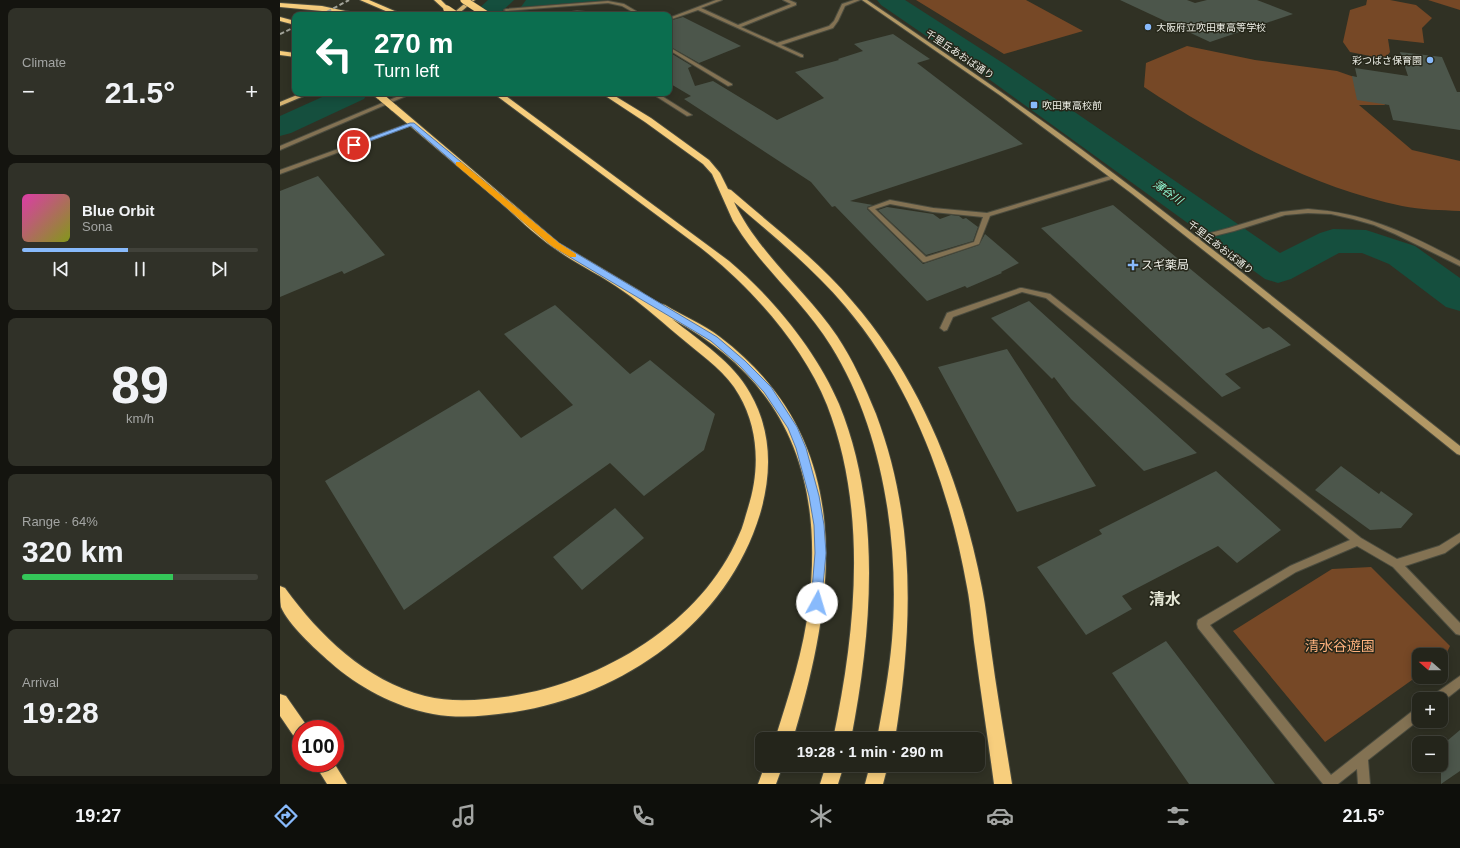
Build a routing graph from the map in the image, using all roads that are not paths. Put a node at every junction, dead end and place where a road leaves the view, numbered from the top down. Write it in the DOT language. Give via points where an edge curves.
graph roads {
  1 [pos="363,0"];
  2 [pos="438,0"];
  3 [pos="464,0"];
  4 [pos="472,0"];
  5 [pos="720,0"];
  6 [pos="785,0"];
  7 [pos="858,0"];
  8 [pos="864,0"];
  9 [pos="280,6"];
  10 [pos="697,8"];
  11 [pos="506,10"];
  12 [pos="344,12"];
  13 [pos="393,12"];
  14 [pos="451,12"];
  15 [pos="458,12"];
  16 [pos="482,12"];
  17 [pos="631,12"];
  18 [pos="672,18"];
  19 [pos="280,19"];
  20 [pos="292,22"];
  21 [pos="737,27"];
  22 [pos="778,45"];
  23 [pos="672,50"];
  24 [pos="280,53"];
  25 [pos="292,55"];
  26 [pos="801,56"];
  27 [pos="730,85"];
  28 [pos="300,96"];
  29 [pos="380,96"];
  30 [pos="403,96"];
  31 [pos="501,96"];
  32 [pos="610,96"];
  33 [pos="659,96"];
  34 [pos="280,104"];
  35 [pos="689,115"];
  36 [pos="412,124"];
  37 [pos="280,148"];
  38 [pos="280,172"];
  39 [pos="1113,177"];
  40 [pos="724,189"];
  41 [pos="987,215"];
  42 [pos="1194,239"];
  43 [pos="1460,264"];
  44 [pos="629,290"];
  45 [pos="944,328"];
  46 [pos="1460,451"];
  47 [pos="1460,537"];
  48 [pos="1358,541"];
  49 [pos="1396,564"];
  50 [pos="280,593"];
  51 [pos="1460,630"];
  52 [pos="1460,681"];
  53 [pos="1446,692"];
  54 [pos="280,702"];
  55 [pos="1412,719"];
  56 [pos="293,720"];
  57 [pos="786,732"];
  58 [pos="844,732"];
  59 [pos="887,732"];
  60 [pos="1362,758"];
  61 [pos="329,772"];
  62 [pos="771,772"];
  63 [pos="833,772"];
  64 [pos="877,772"];
  65 [pos="338,784"];
  66 [pos="767,784"];
  67 [pos="829,784"];
  68 [pos="874,784"];
  69 [pos="1003,784"];
  70 [pos="1364,784"];
  1 -- 13 [label="highway"];
  2 -- 14 [label="highway, bridge"];
  3 -- 16 [label="highway, bridge"];
  4 -- 15 [label="main road"];
  5 -- 10 [label="street"];
  6 -- 21 [label="street" via="795,4"];
  7 -- 22 [label="street" via="843,5 836,21 827,29"];
  8 -- 39 [label="street, 千里丘あおば通り" via="1016,105"];
  9 -- 12 [label="highway"];
  10 -- 18 [label="street"];
  10 -- 21 [label="street"];
  11 -- 17 [label="street" via="608,2 623,5 634,11"];
  19 -- 20 [label="highway"];
  21 -- 22 [label="street"];
  22 -- 26 [label="street"];
  23 -- 27 [label="street"];
  24 -- 25 [label="highway"];
  28 -- 34 [label="main road"];
  29 -- 36 [label="highway, bridge"];
  30 -- 37 [label="street"];
  31 -- 58 [label="highway" via="736,272 801,346 819,375 834,406 845,441 854,483 860,532 860,623"];
  32 -- 40 [label="highway" via="695,152 716,173"];
  33 -- 35 [label="street"];
  36 -- 38 [label="street"];
  36 -- 44 [label="highway" via="556,245"];
  39 -- 41 [label="street"];
  39 -- 42 [label="street, 千里丘あおば通り"];
  40 -- 59 [label="highway" via="747,235 821,322 836,345 851,370 882,448 890,476 895,513 900,554 901,596 894,697"];
  40 -- 69 [label="highway" via="810,265 862,320 887,355 933,443 954,501 974,579"];
  41 -- 41 [label="street" via="933,210 890,202 871,208 925,260 977,243"];
  42 -- 43 [label="street" via="1284,213 1313,210 1351,216 1396,231"];
  42 -- 46 [label="street, 千里丘あおば通り"];
  44 -- 50 [label="highway" via="727,370 747,398 759,429 762,466 755,512 747,537 718,585 674,631 636,659 596,681 556,696 514,706 467,710 424,704 388,691 357,673 332,654"];
  44 -- 57 [label="highway" via="714,339 742,363 768,390 782,410 801,448 814,496 820,553 815,618 808,658"];
  45 -- 48 [label="street" via="950,314 1022,290 1048,296"];
  47 -- 49 [label="street" via="1442,550"];
  48 -- 49 [label="street"];
  48 -- 60 [label="street" via="1293,569 1202,624 1330,783"];
  49 -- 51 [label="street"];
  52 -- 53 [label="street"];
  54 -- 56 [label="highway"];
  55 -- 60 [label="street"];
  60 -- 70 [label="street"];
  61 -- 65 [label="highway"];
  62 -- 66 [label="highway"];
  63 -- 67 [label="highway"];
  64 -- 68 [label="highway"];
}
